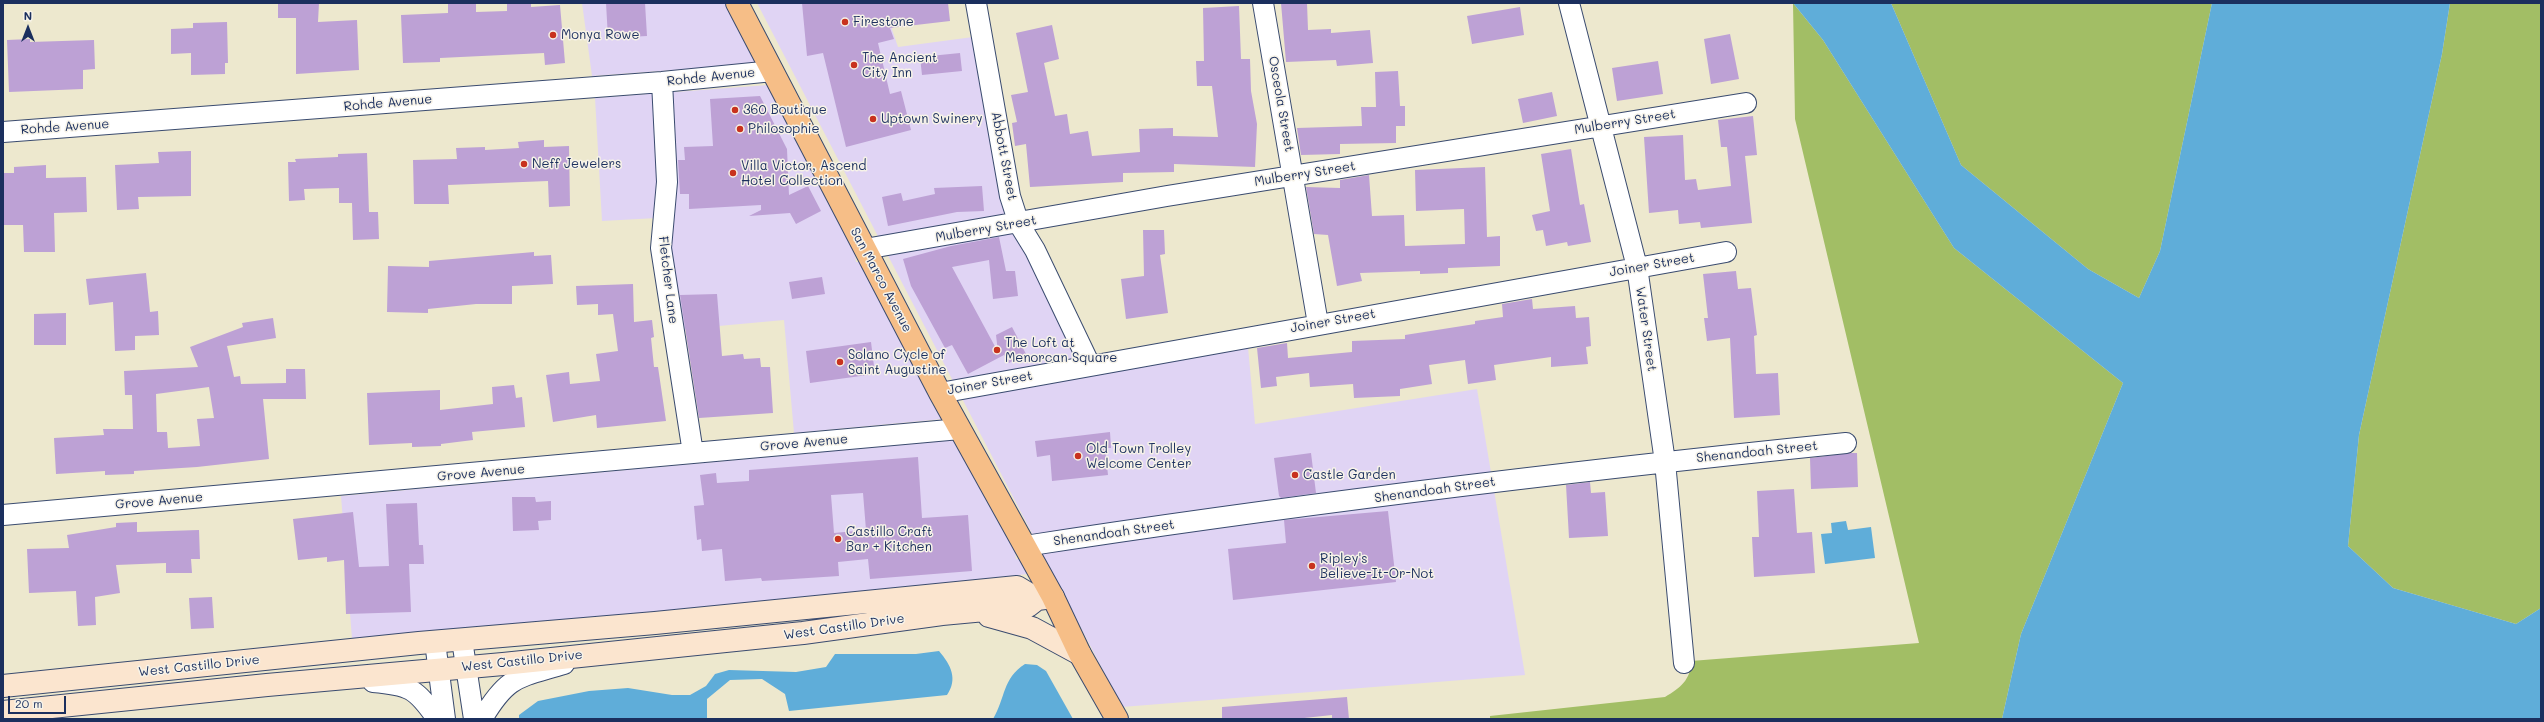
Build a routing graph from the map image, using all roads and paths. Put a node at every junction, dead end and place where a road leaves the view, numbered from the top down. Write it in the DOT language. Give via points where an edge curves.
graph roads {
  1 [pos="737,3"];
  2 [pos="976,3"];
  3 [pos="1263,3"];
  4 [pos="1569,3"];
  5 [pos="773,71"];
  6 [pos="662,82"];
  7 [pos="1746,103"];
  8 [pos="1600,125"];
  9 [pos="3,132"];
  10 [pos="1294,176"];
  11 [pos="1019,224"];
  12 [pos="865,249"];
  13 [pos="1726,252"];
  14 [pos="1637,267"];
  15 [pos="1318,324"];
  16 [pos="1090,365"];
  17 [pos="940,393"];
  18 [pos="960,428"];
  19 [pos="1846,443"];
  20 [pos="693,453"];
  21 [pos="1665,462"];
  22 [pos="3,515"];
  23 [pos="1025,546"];
  24 [pos="1045,598"];
  25 [pos="966,612"];
  26 [pos="462,640"];
  27 [pos="435,642"];
  28 [pos="597,654"];
  29 [pos="1080,654"];
  30 [pos="1684,662"];
  31 [pos="466,667"];
  32 [pos="439,669"];
  33 [pos="333,679"];
  34 [pos="3,686"];
  35 [pos="3,712"];
  36 [pos="437,719"];
  37 [pos="445,719"];
  38 [pos="474,719"];
  39 [pos="482,719"];
  40 [pos="1117,719"];
  1 -- 5 [label="main road, San Marco Avenue"];
  2 -- 11 [label="street, Abbott Street" via="1010,196"];
  3 -- 10 [label="street, Osceola Street"];
  4 -- 8 [label="street, Water Street"];
  5 -- 6 [label="street, Rohde Avenue"];
  5 -- 12 [label="main road, San Marco Avenue"];
  6 -- 9 [label="street, Rohde Avenue"];
  6 -- 20 [label="street, Fletcher Lane" via="667,182 661,248"];
  7 -- 8 [label="street, Mulberry Street"];
  8 -- 10 [label="street, Mulberry Street"];
  8 -- 14 [label="street, Water Street"];
  10 -- 11 [label="street, Mulberry Street"];
  10 -- 15 [label="street, Osceola Street"];
  11 -- 12 [label="street, Mulberry Street"];
  11 -- 16 [label="street, Abbott Street" via="1035,250"];
  12 -- 17 [label="main road, San Marco Avenue"];
  13 -- 14 [label="street, Joiner Street"];
  14 -- 15 [label="street, Joiner Street"];
  14 -- 21 [label="street, Water Street"];
  15 -- 16 [label="street, Joiner Street"];
  16 -- 17 [label="street, Joiner Street"];
  17 -- 18 [label="main road, San Marco Avenue"];
  18 -- 20 [label="street, Grove Avenue"];
  18 -- 23 [label="main road, San Marco Avenue"];
  19 -- 21 [label="street, Shenandoah Street"];
  20 -- 22 [label="street, Grove Avenue"];
  21 -- 23 [label="street, Shenandoah Street" via="1129,530"];
  21 -- 30 [label="street, Water Street"];
  23 -- 24 [label="main road, San Marco Avenue"];
  24 -- 25 [label="main road, West Castillo Drive" via="1028,606"];
  24 -- 26 [label="main road, West Castillo Drive" via="1017,586"];
  24 -- 29 [label="main road, San Marco Avenue"];
  25 -- 28 [label="main road, West Castillo Drive" via="803,633"];
  25 -- 29 [label="main road" via="1027,626"];
  26 -- 27 [label="main road, West Castillo Drive"];
  26 -- 31 [label="street"];
  27 -- 32 [label="street"];
  27 -- 34 [label="main road, West Castillo Drive"];
  28 -- 31 [label="main road, West Castillo Drive"];
  28 -- 39 [label="street" via="516,678 503,688"];
  29 -- 40 [label="main road, San Marco Avenue"];
  31 -- 32 [label="main road, West Castillo Drive"];
  31 -- 38 [label="street"];
  32 -- 33 [label="main road, West Castillo Drive"];
  32 -- 37 [label="street"];
  33 -- 35 [label="main road, West Castillo Drive"];
  33 -- 36 [label="street" via="401,684 418,695"];
}
